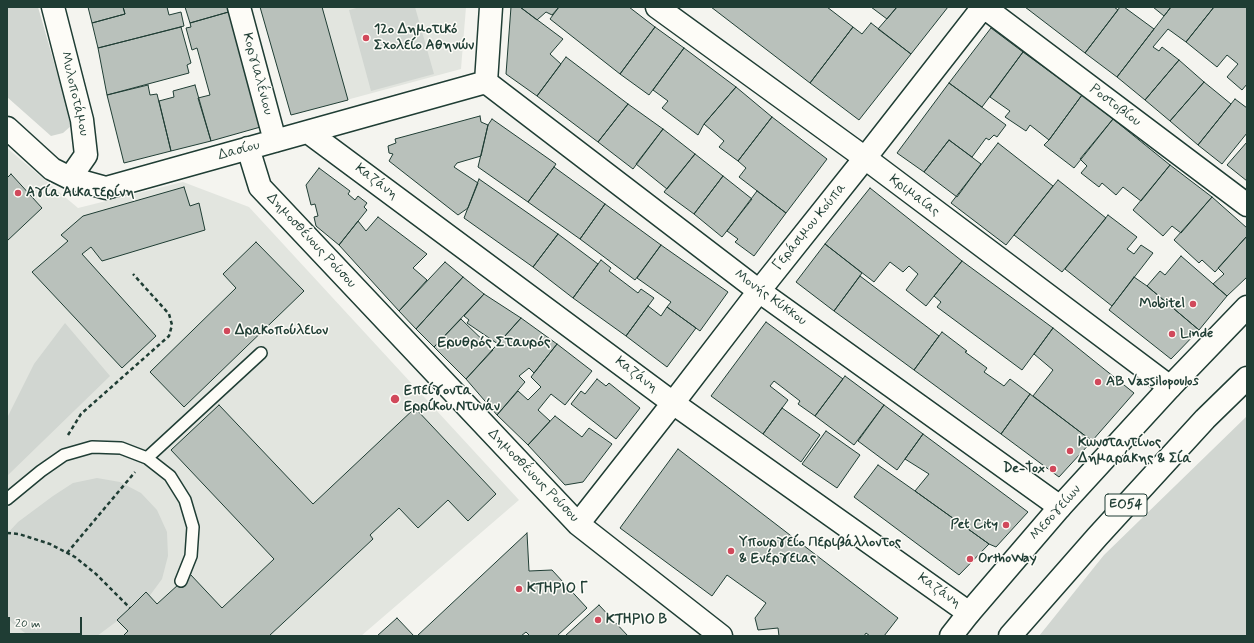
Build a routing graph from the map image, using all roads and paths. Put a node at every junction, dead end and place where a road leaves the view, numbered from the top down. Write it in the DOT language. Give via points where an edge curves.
graph roads {
  1 [pos="52,7"];
  2 [pos="239,7"];
  3 [pos="492,7"];
  4 [pos="657,7"];
  5 [pos="983,7"];
  6 [pos="486,82"];
  7 [pos="7,128"];
  8 [pos="308,132"];
  9 [pos="275,141"];
  10 [pos="248,148"];
  11 [pos="865,158"];
  12 [pos="70,178"];
  13 [pos="1247,205"];
  14 [pos="133,274"];
  15 [pos="759,291"];
  16 [pos="1247,307"];
  17 [pos="261,353"];
  18 [pos="1247,378"];
  19 [pos="1170,387"];
  20 [pos="673,403"];
  21 [pos="64,455"];
  22 [pos="147,458"];
  23 [pos="7,499"];
  24 [pos="1060,507"];
  25 [pos="578,524"];
  26 [pos="7,532"];
  27 [pos="68,553"];
  28 [pos="181,581"];
  29 [pos="130,608"];
  30 [pos="969,613"];
  31 [pos="721,636"];
  32 [pos="951,636"];
  33 [pos="1010,636"];
  1 -- 12 [label="street, Μυλοποτάμου" via="82,120 86,155"];
  2 -- 9 [label="street, Κοργιαλένιου"];
  3 -- 6 [label="street"];
  4 -- 11 [label="street, Κριμαίας"];
  5 -- 11 [label="street, Γεράσιμου Κούπα"];
  5 -- 13 [label="street, Ροστοβίου"];
  6 -- 8 [label="street, Δασίου"];
  6 -- 15 [label="street, Μονής Κύκκου"];
  7 -- 12 [label="street, Δασίου" via="52,169"];
  8 -- 9 [label="street, Δασίου"];
  8 -- 20 [label="street, Καζάνη"];
  9 -- 10 [label="street, Δασίου"];
  10 -- 12 [label="street, Δασίου" via="106,188"];
  10 -- 25 [label="street, Δημοσθένους Ρούσου" via="260,187"];
  11 -- 15 [label="street, Γεράσιμου Κούπα"];
  11 -- 19 [label="street, Κριμαίας"];
  14 -- 21 [label="path" via="169,314 172,325 169,336 81,414 68,435"];
  15 -- 20 [label="street, Γεράσιμου Κούπα"];
  15 -- 24 [label="street, Μονής Κύκκου"];
  16 -- 19 [label="street, Μεσογείων"];
  17 -- 22 [label="lane"];
  18 -- 33 [label="street, ΕΟ54" via="1097,537"];
  19 -- 24 [label="street, Μεσογείων"];
  20 -- 25 [label="street, Γεράσιμου Κούπα"];
  20 -- 30 [label="street, Καζάνη"];
  21 -- 22 [label="lane" via="92,447 121,448"];
  21 -- 23 [label="lane"];
  22 -- 27 [label="path"];
  22 -- 28 [label="lane" via="170,476 186,500 193,527 191,556"];
  24 -- 30 [label="street, Μεσογείων"];
  25 -- 31 [label="street, Δημοσθένους Ρούσου"];
  26 -- 27 [label="path" via="50,544"];
  27 -- 29 [label="path" via="96,574"];
  30 -- 32 [label="street, Μεσογείων"];
}
